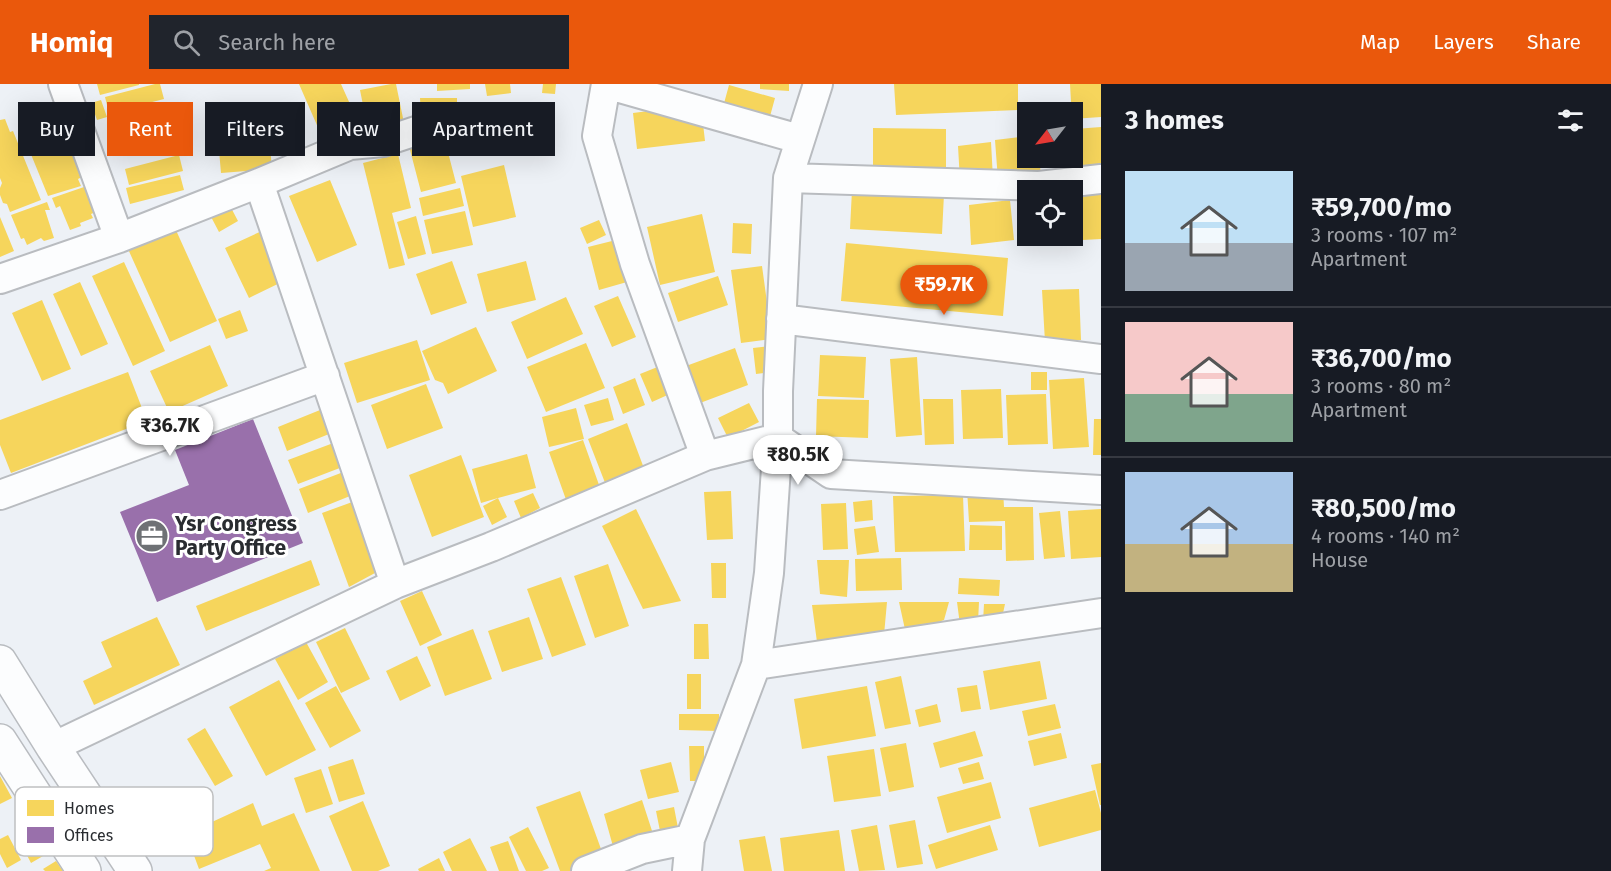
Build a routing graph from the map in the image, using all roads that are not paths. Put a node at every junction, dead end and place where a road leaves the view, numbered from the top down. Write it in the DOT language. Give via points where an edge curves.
graph roads {
  1 [pos="63,84"];
  2 [pos="606,84"];
  3 [pos="818,84"];
  4 [pos="412,132"];
  5 [pos="799,139"];
  6 [pos="788,178"];
  7 [pos="1101,179"];
  8 [pos="259,183"];
  9 [pos="119,237"];
  10 [pos="0,279"];
  11 [pos="781,319"];
  12 [pos="1101,359"];
  13 [pos="325,376"];
  14 [pos="778,438"];
  15 [pos="705,456"];
  16 [pos="1101,490"];
  17 [pos="0,495"];
  18 [pos="395,584"];
  19 [pos="1101,613"];
  20 [pos="0,662"];
  21 [pos="756,665"];
  22 [pos="0,741"];
  23 [pos="53,747"];
  24 [pos="30,787"];
  25 [pos="79,787"];
  26 [pos="690,839"];
  27 [pos="74,856"];
  28 [pos="125,856"];
  29 [pos="84,871"];
  30 [pos="135,871"];
  31 [pos="586,871"];
  32 [pos="687,871"];
  1 -- 9 [label="street"];
  2 -- 5 [label="street"];
  2 -- 15 [label="street" via="597,136 635,264"];
  3 -- 5 [label="street"];
  4 -- 8 [label="street" via="383,142 350,145"];
  5 -- 6 [label="street"];
  6 -- 7 [label="street" via="1039,186"];
  6 -- 11 [label="street"];
  8 -- 9 [label="street"];
  8 -- 13 [label="street"];
  9 -- 10 [label="street"];
  11 -- 12 [label="street"];
  11 -- 14 [label="street"];
  13 -- 17 [label="street"];
  13 -- 18 [label="street"];
  14 -- 15 [label="street"];
  14 -- 16 [label="street" via="831,474"];
  14 -- 21 [label="street" via="768,573"];
  15 -- 18 [label="street"];
  18 -- 23 [label="street"];
  19 -- 21 [label="street"];
  20 -- 23 [label="main road"];
  21 -- 26 [label="street"];
  22 -- 24 [label="main road"];
  23 -- 25 [label="main road"];
  26 -- 31 [label="street" via="642,849"];
  26 -- 32 [label="street"];
  27 -- 29 [label="main road"];
  28 -- 30 [label="main road"];
}
